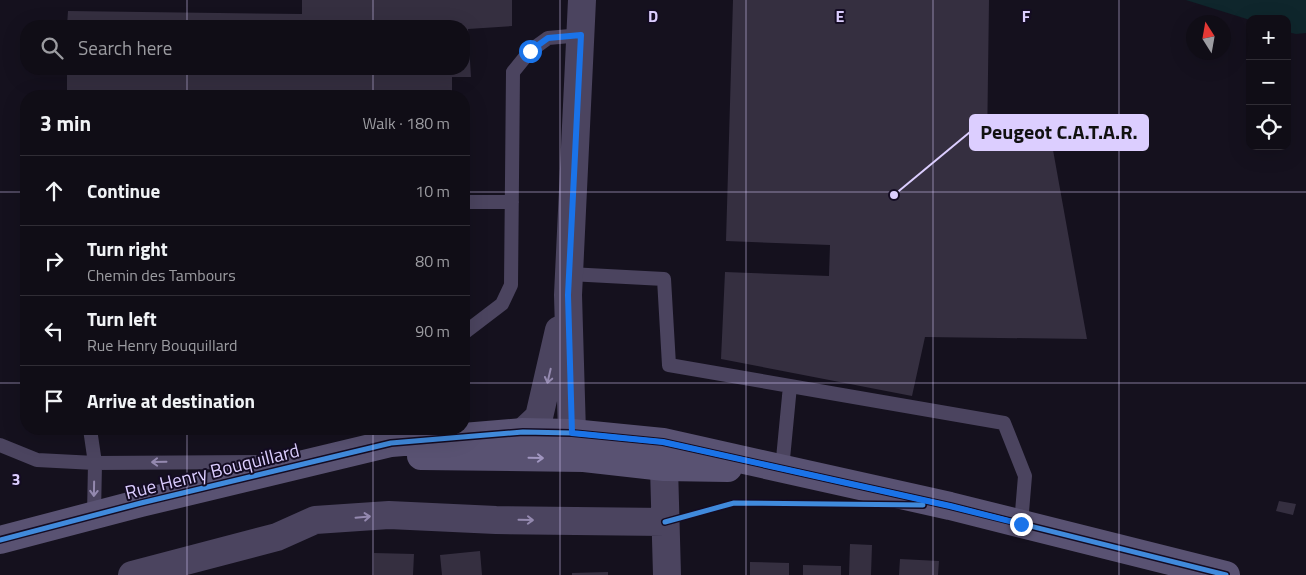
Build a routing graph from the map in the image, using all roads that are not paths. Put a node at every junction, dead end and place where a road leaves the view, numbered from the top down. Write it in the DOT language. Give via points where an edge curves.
graph roads {
  1 [pos="582,0"];
  2 [pos="581,35"];
  3 [pos="470,202"];
  4 [pos="512,202"];
  5 [pos="568,284"];
  6 [pos="470,328"];
  7 [pos="790,386"];
  8 [pos="523,432"];
  9 [pos="572,433"];
  10 [pos="91,435"];
  11 [pos="0,445"];
  12 [pos="388,456"];
  13 [pos="313,462"];
  14 [pos="95,463"];
  15 [pos="664,467"];
  16 [pos="782,469"];
  17 [pos="94,516"];
  18 [pos="664,522"];
  19 [pos="1021,524"];
  20 [pos="0,540"];
  21 [pos="132,575"];
  22 [pos="666,575"];
  23 [pos="1226,575"];
  1 -- 2 [label="street"];
  2 -- 4 [label="lane" via="548,38 530,51 514,72"];
  2 -- 5 [label="street"];
  3 -- 4 [label="lane"];
  4 -- 6 [label="lane" via="511,285 502,304"];
  5 -- 7 [label="lane" via="664,279 669,365"];
  5 -- 8 [label="street, one-way" via="539,417"];
  5 -- 9 [label="street"];
  7 -- 16 [label="lane"];
  7 -- 19 [label="lane" via="1004,423 1025,476"];
  8 -- 9 [label="main road, Rue Henry Bouquillard"];
  8 -- 13 [label="main road, Rue Henry Bouquillard" via="391,443"];
  9 -- 12 [label="main road, Rue Henry Bouquillard"];
  9 -- 16 [label="main road, Rue Henry Bouquillard" via="663,442"];
  10 -- 14 [label="lane"];
  11 -- 14 [label="lane" via="37,460"];
  12 -- 13 [label="main road, Rue Henry Bouquillard"];
  12 -- 15 [label="main road, Rue Henry Bouquillard, one-way" via="584,458"];
  13 -- 14 [label="lane, one-way"];
  13 -- 17 [label="main road, Rue Henry Bouquillard"];
  14 -- 17 [label="lane, one-way"];
  15 -- 16 [label="main road, Rue Henry Bouquillard"];
  15 -- 18 [label="street"];
  16 -- 19 [label="main road, Rue Henry Bouquillard"];
  17 -- 20 [label="main road, Rue Henry Bouquillard"];
  21 -- 18 [label="street, one-way" via="277,537 315,520 388,515"];
  18 -- 22 [label="street"];
  19 -- 23 [label="main road, Rue Henry Bouquillard"];
}
